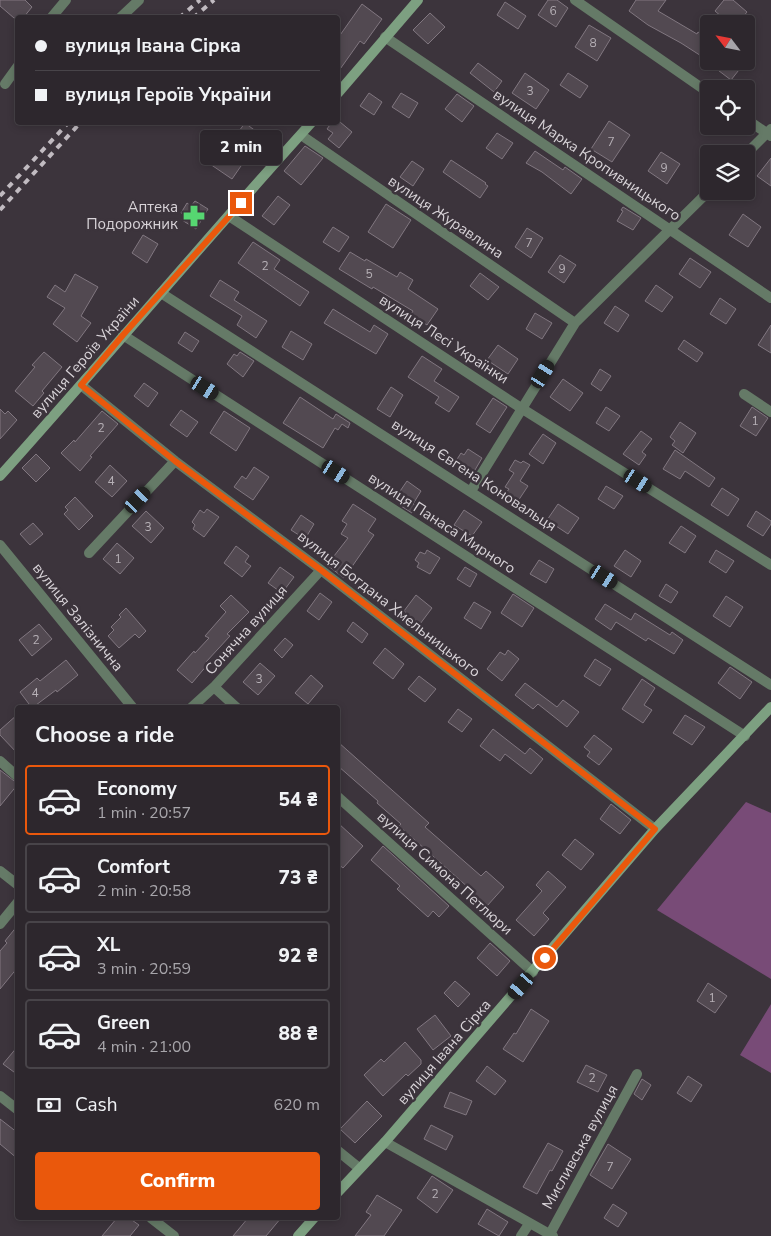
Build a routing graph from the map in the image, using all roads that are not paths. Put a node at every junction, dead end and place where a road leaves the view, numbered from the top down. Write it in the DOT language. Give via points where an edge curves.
graph roads {
  1 [pos="66,0"];
  2 [pos="139,0"];
  3 [pos="418,0"];
  4 [pos="575,0"];
  5 [pos="54,15"];
  6 [pos="123,15"];
  7 [pos="385,37"];
  8 [pos="15,70"];
  9 [pos="15,80"];
  10 [pos="2,87"];
  11 [pos="700,87"];
  12 [pos="340,91"];
  13 [pos="755,124"];
  14 [pos="309,125"];
  15 [pos="770,133"];
  16 [pos="301,135"];
  17 [pos="755,146"];
  18 [pos="700,200"];
  19 [pos="229,216"];
  20 [pos="671,229"];
  21 [pos="161,293"];
  22 [pos="771,298"];
  23 [pos="575,323"];
  24 [pos="123,335"];
  25 [pos="81,385"];
  26 [pos="744,394"];
  27 [pos="522,408"];
  28 [pos="771,412"];
  29 [pos="175,461"];
  30 [pos="0,476"];
  31 [pos="471,490"];
  32 [pos="0,545"];
  33 [pos="90,552"];
  34 [pos="771,565"];
  35 [pos="321,570"];
  36 [pos="771,685"];
  37 [pos="214,687"];
  38 [pos="131,705"];
  39 [pos="194,705"];
  40 [pos="234,705"];
  41 [pos="771,707"];
  42 [pos="745,736"];
  43 [pos="0,761"];
  44 [pos="15,774"];
  45 [pos="340,799"];
  46 [pos="655,829"];
  47 [pos="0,871"];
  48 [pos="15,883"];
  49 [pos="15,906"];
  50 [pos="0,924"];
  51 [pos="533,972"];
  52 [pos="637,1074"];
  53 [pos="0,1096"];
  54 [pos="15,1108"];
  55 [pos="385,1142"];
  56 [pos="340,1153"];
  57 [pos="359,1168"];
  58 [pos="340,1190"];
  59 [pos="154,1220"];
  60 [pos="312,1220"];
  61 [pos="530,1224"];
  62 [pos="552,1235"];
  63 [pos="174,1236"];
  64 [pos="298,1236"];
  65 [pos="520,1236"];
  1 -- 5 [label="street"];
  2 -- 6 [label="street"];
  3 -- 7 [label="street"];
  4 -- 11 [label="street"];
  7 -- 12 [label="street"];
  7 -- 20 [label="street, вулиця Марка Кропивницького"];
  8 -- 10 [label="street"];
  9 -- 10 [label="street"];
  13 -- 15 [label="street"];
  14 -- 16 [label="street, вулиця Героїв України"];
  15 -- 17 [label="street"];
  16 -- 19 [label="street, вулиця Героїв України"];
  16 -- 23 [label="street, вулиця Журавлина"];
  18 -- 20 [label="street"];
  19 -- 21 [label="street, вулиця Героїв України"];
  19 -- 27 [label="street, вулиця Лесі Українки"];
  20 -- 22 [label="street, вулиця Марка Кропивницького"];
  20 -- 23 [label="street"];
  21 -- 24 [label="street, вулиця Героїв України"];
  21 -- 31 [label="street, вулиця Євгена Коновальця"];
  23 -- 27 [label="street"];
  24 -- 25 [label="street, вулиця Героїв України"];
  24 -- 42 [label="street, вулиця Панаса Мирного"];
  25 -- 29 [label="street, вулиця Богдана Хмельницького"];
  25 -- 30 [label="street, вулиця Героїв України"];
  26 -- 28 [label="street"];
  27 -- 31 [label="street"];
  27 -- 34 [label="street, вулиця Лесі Українки"];
  29 -- 33 [label="street"];
  29 -- 35 [label="street, вулиця Богдана Хмельницького"];
  31 -- 36 [label="street, вулиця Євгена Коновальця"];
  32 -- 38 [label="street, вулиця Залізнична"];
  35 -- 37 [label="street, Сонячна вулиця"];
  35 -- 46 [label="street, вулиця Богдана Хмельницького"];
  37 -- 39 [label="street, Сонячна вулиця"];
  37 -- 40 [label="street"];
  41 -- 42 [label="street, вулиця Івана Сірка"];
  42 -- 46 [label="street, вулиця Івана Сірка"];
  43 -- 44 [label="street"];
  45 -- 51 [label="street, вулиця Симона Петлюри"];
  46 -- 51 [label="street, вулиця Івана Сірка"];
  47 -- 48 [label="street"];
  49 -- 50 [label="street"];
  51 -- 55 [label="street, вулиця Івана Сірка"];
  52 -- 62 [label="street, Мисливська вулиця"];
  53 -- 54 [label="street"];
  55 -- 57 [label="street, вулиця Івана Сірка"];
  55 -- 61 [label="street"];
  56 -- 57 [label="street"];
  57 -- 58 [label="street, вулиця Івана Сірка"];
  59 -- 63 [label="street"];
  60 -- 64 [label="street"];
  61 -- 62 [label="street"];
  61 -- 65 [label="street, Мисливська вулиця"];
}
